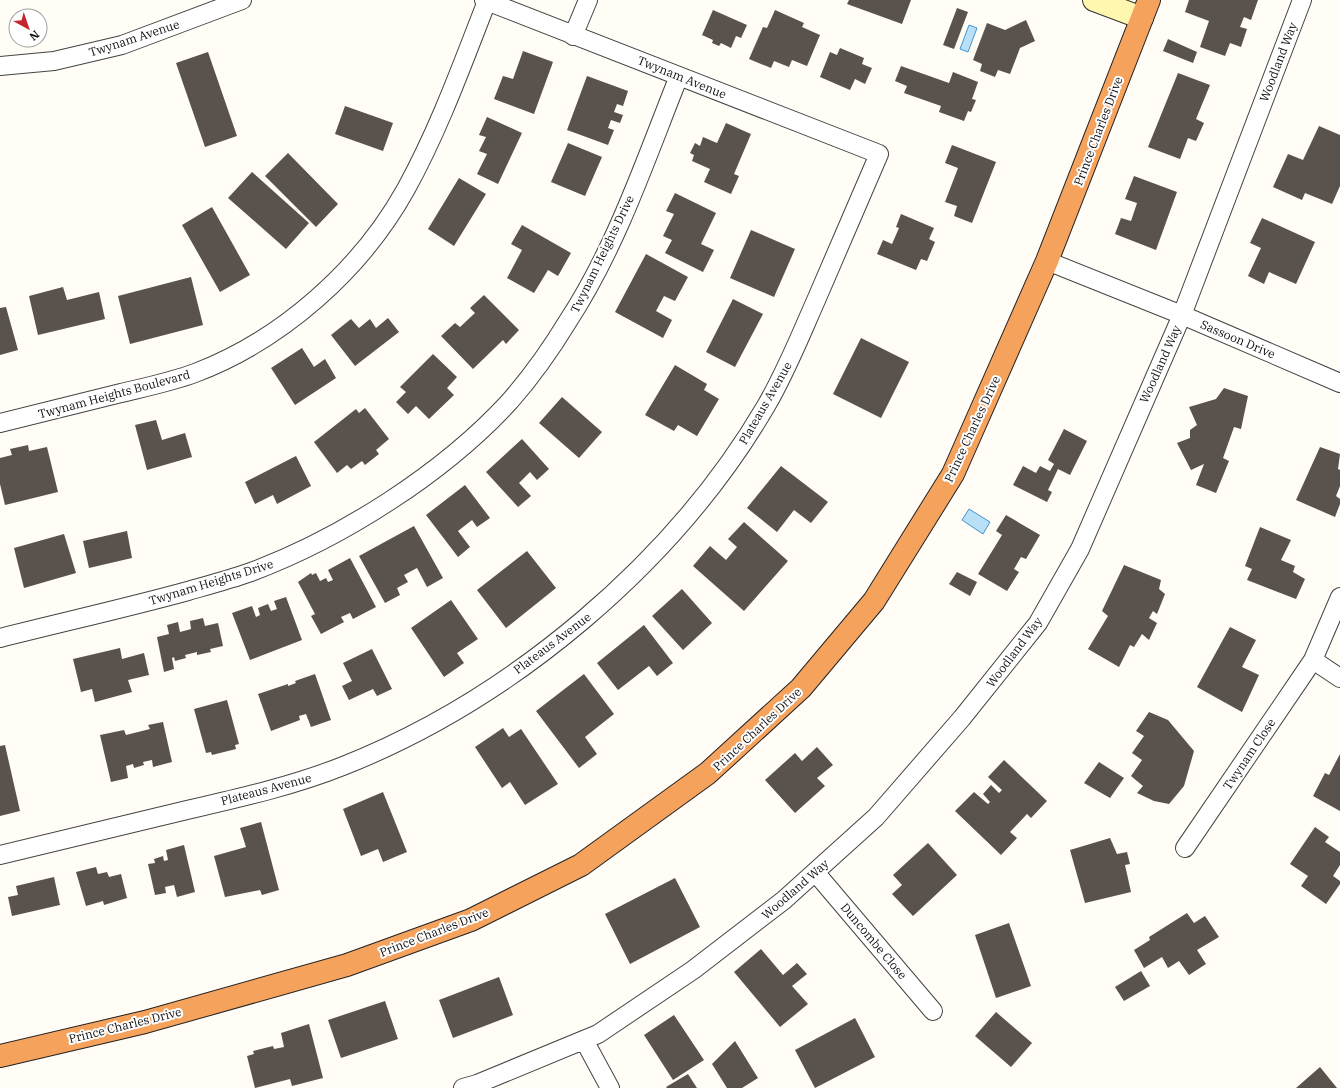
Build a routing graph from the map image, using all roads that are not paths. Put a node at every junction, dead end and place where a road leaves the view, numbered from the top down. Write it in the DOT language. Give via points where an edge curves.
graph roads {
  1 [pos="242,0"];
  2 [pos="486,0"];
  3 [pos="588,0"];
  4 [pos="1094,0"];
  5 [pos="1302,0"];
  6 [pos="1145,9"];
  7 [pos="573,36"];
  8 [pos="0,66"];
  9 [pos="679,76"];
  10 [pos="879,154"];
  11 [pos="1047,261"];
  12 [pos="1182,315"];
  13 [pos="1340,383"];
  14 [pos="0,423"];
  15 [pos="1340,597"];
  16 [pos="0,638"];
  17 [pos="1313,660"];
  18 [pos="1340,678"];
  19 [pos="1185,848"];
  20 [pos="0,855"];
  21 [pos="816,872"];
  22 [pos="933,1011"];
  23 [pos="584,1040"];
  24 [pos="0,1056"];
  25 [pos="462,1088"];
  26 [pos="610,1088"];
  1 -- 8 [label="street, Twynam Avenue" via="108,49 54,60"];
  2 -- 7 [label="street, Twynam Avenue"];
  2 -- 14 [label="street, Twynam Heights Boulevard" via="448,102 405,190 364,248 328,288 296,316 229,358 195,373"];
  3 -- 7 [label="street"];
  4 -- 6 [label="street"];
  5 -- 12 [label="street, Woodland Way"];
  6 -- 11 [label="highway, Prince Charles Drive"];
  7 -- 9 [label="street, Twynam Avenue"];
  9 -- 10 [label="street, Twynam Avenue"];
  9 -- 16 [label="street, Twynam Heights Drive" via="621,219 569,320 519,390 467,443 368,514 290,556 250,572 152,601"];
  10 -- 20 [label="street, Plateaus Avenue" via="790,360 767,405 742,445 710,489 671,535 606,601 568,633 488,690 396,743 343,766 310,778 217,803"];
  11 -- 12 [label="street, Sassoon Drive"];
  11 -- 24 [label="highway, Prince Charles Drive" via="953,474 874,601 801,688 708,774 581,865 471,920 347,964 145,1022"];
  12 -- 13 [label="street, Sassoon Drive"];
  12 -- 21 [label="street, Woodland Way" via="1080,549 1038,623 962,718 876,817"];
  15 -- 17 [label="street, Twynam Close"];
  17 -- 18 [label="street"];
  17 -- 19 [label="street, Twynam Close"];
  21 -- 22 [label="street, Duncombe Close"];
  21 -- 23 [label="street, Woodland Way" via="693,970 598,1034"];
  23 -- 25 [label="street, Woodland Way"];
  23 -- 26 [label="street"];
}
